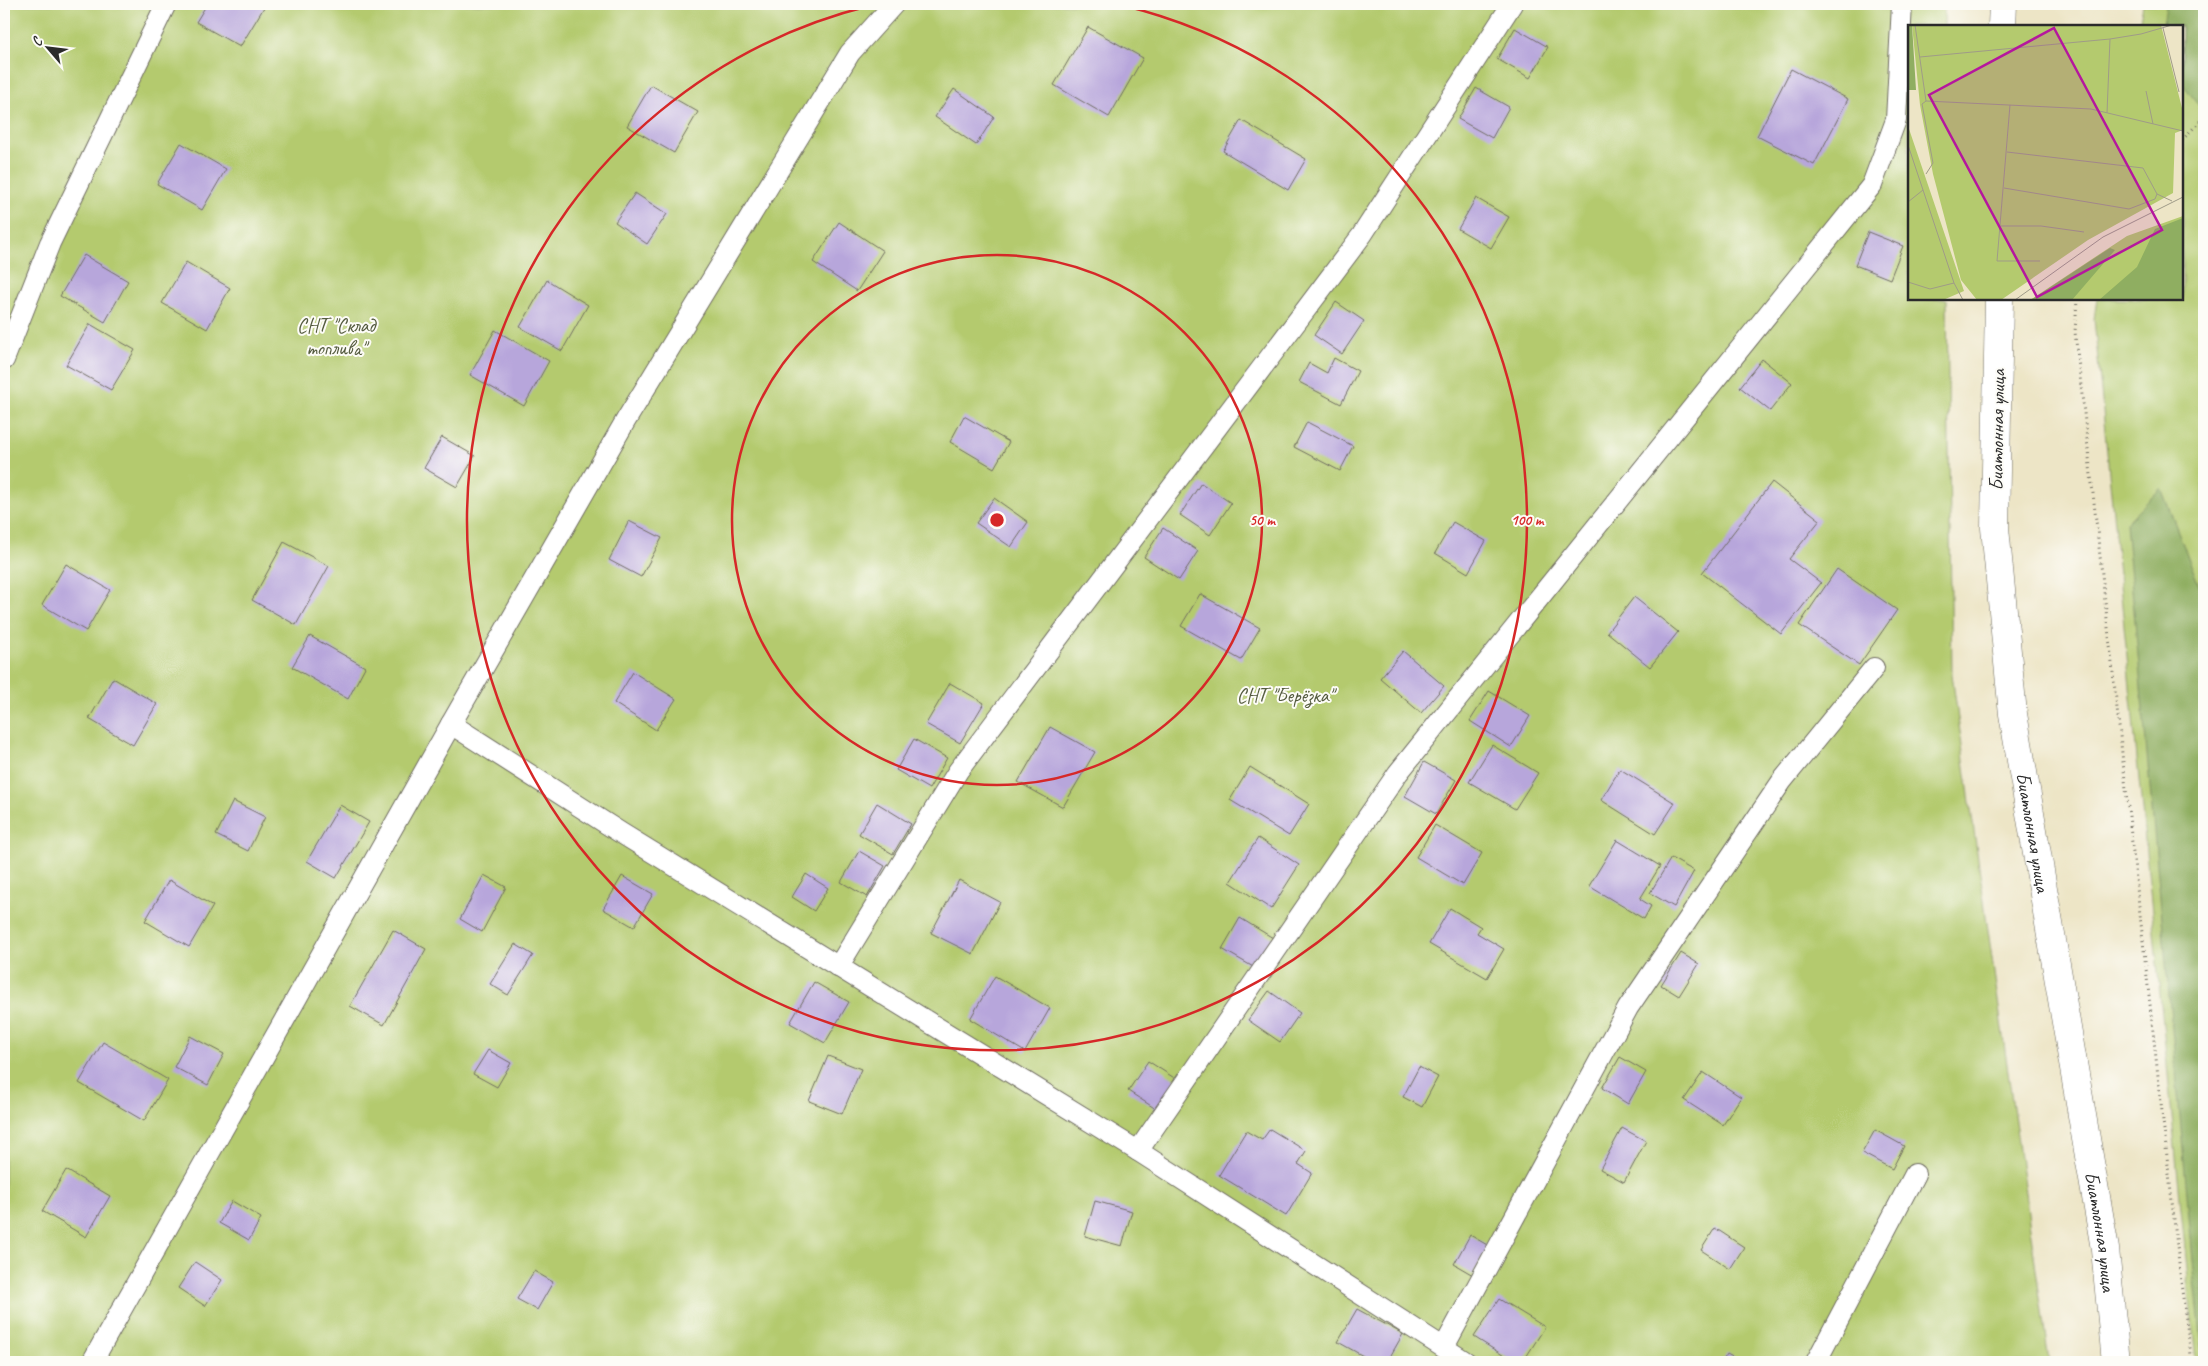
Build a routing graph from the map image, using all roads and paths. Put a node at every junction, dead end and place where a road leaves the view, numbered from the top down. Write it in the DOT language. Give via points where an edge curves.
graph roads {
  1 [pos="166,4"];
  2 [pos="894,4"];
  3 [pos="1512,4"];
  4 [pos="1902,4"];
  5 [pos="2003,4"];
  6 [pos="2002,25"];
  7 [pos="2204,117"];
  8 [pos="2183,139"];
  9 [pos="1999,300"];
  10 [pos="2077,300"];
  11 [pos="4,360"];
  12 [pos="1874,668"];
  13 [pos="451,724"];
  14 [pos="838,967"];
  15 [pos="1138,1151"];
  16 [pos="1915,1174"];
  17 [pos="1444,1347"];
  18 [pos="92,1362"];
  19 [pos="1466,1362"];
  20 [pos="1816,1362"];
  21 [pos="2116,1362"];
  22 [pos="2192,1362"];
  1 -- 11 [label="lane" via="50,243"];
  2 -- 13 [label="lane" via="845,62 626,420"];
  3 -- 14 [label="lane" via="1362,235 958,771"];
  4 -- 15 [label="lane" via="1896,120 1872,186 1398,773"];
  5 -- 6 [label="street"];
  7 -- 8 [label="path"];
  9 -- 21 [label="street, Биатлонная улица" via="1995,528 2012,714 2105,1249"];
  10 -- 22 [label="path" via="2076,342"];
  12 -- 17 [label="lane" via="1782,781 1628,1008"];
  13 -- 14 [label="lane"];
  13 -- 18 [label="lane"];
  14 -- 15 [label="lane"];
  15 -- 17 [label="lane"];
  16 -- 20 [label="lane"];
  17 -- 19 [label="lane"];
}
